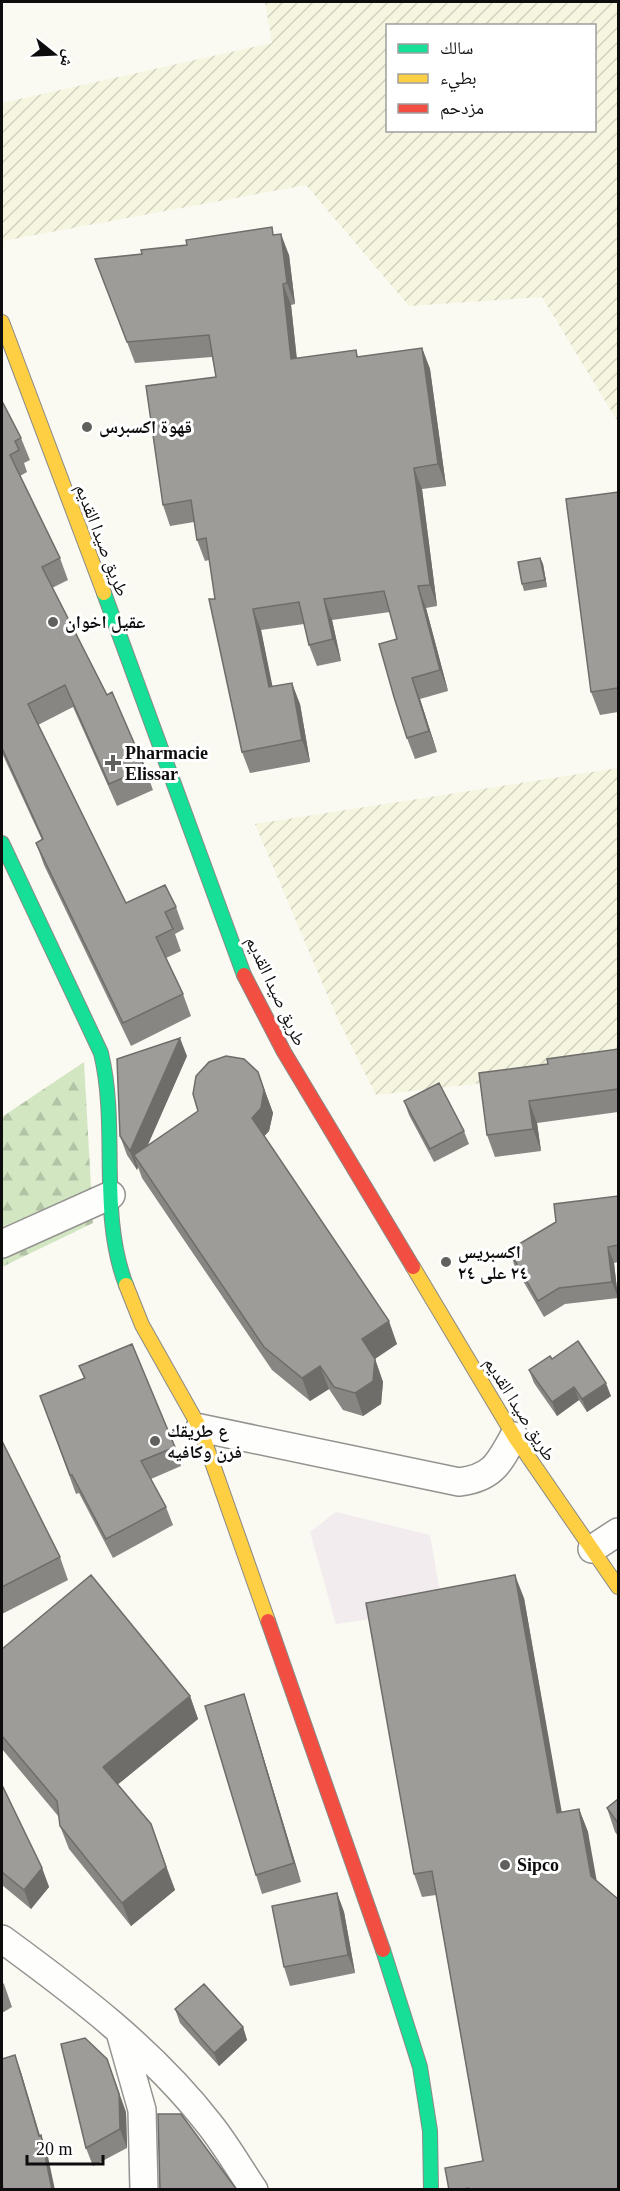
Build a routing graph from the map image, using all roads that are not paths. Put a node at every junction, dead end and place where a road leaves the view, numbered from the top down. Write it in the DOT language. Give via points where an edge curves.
graph roads {
  1 [pos="2,322"];
  2 [pos="2,843"];
  3 [pos="111,1195"];
  4 [pos="2,1244"];
  5 [pos="200,1428"];
  6 [pos="514,1436"];
  7 [pos="618,1532"];
  8 [pos="592,1549"];
  9 [pos="618,1587"];
  10 [pos="2,1939"];
  11 [pos="119,2031"];
  12 [pos="144,2190"];
  13 [pos="254,2190"];
  14 [pos="431,2190"];
  1 -- 6 [label="main road, طريق صيدا القديم" via="242,970 290,1062"];
  2 -- 3 [label="main road" via="101,1053"];
  3 -- 4 [label="street"];
  3 -- 5 [label="main road" via="122,1274 138,1315"];
  5 -- 6 [label="street" via="459,1482 471,1481 495,1469"];
  5 -- 14 [label="main road" via="396,1987 420,2067 430,2132"];
  6 -- 8 [label="main road, طريق صيدا القديم"];
  7 -- 8 [label="street"];
  8 -- 9 [label="main road, طريق صيدا القديم"];
  10 -- 11 [label="street"];
  11 -- 12 [label="street" via="142,2110"];
  11 -- 13 [label="street" via="163,2072 210,2125"];
}
